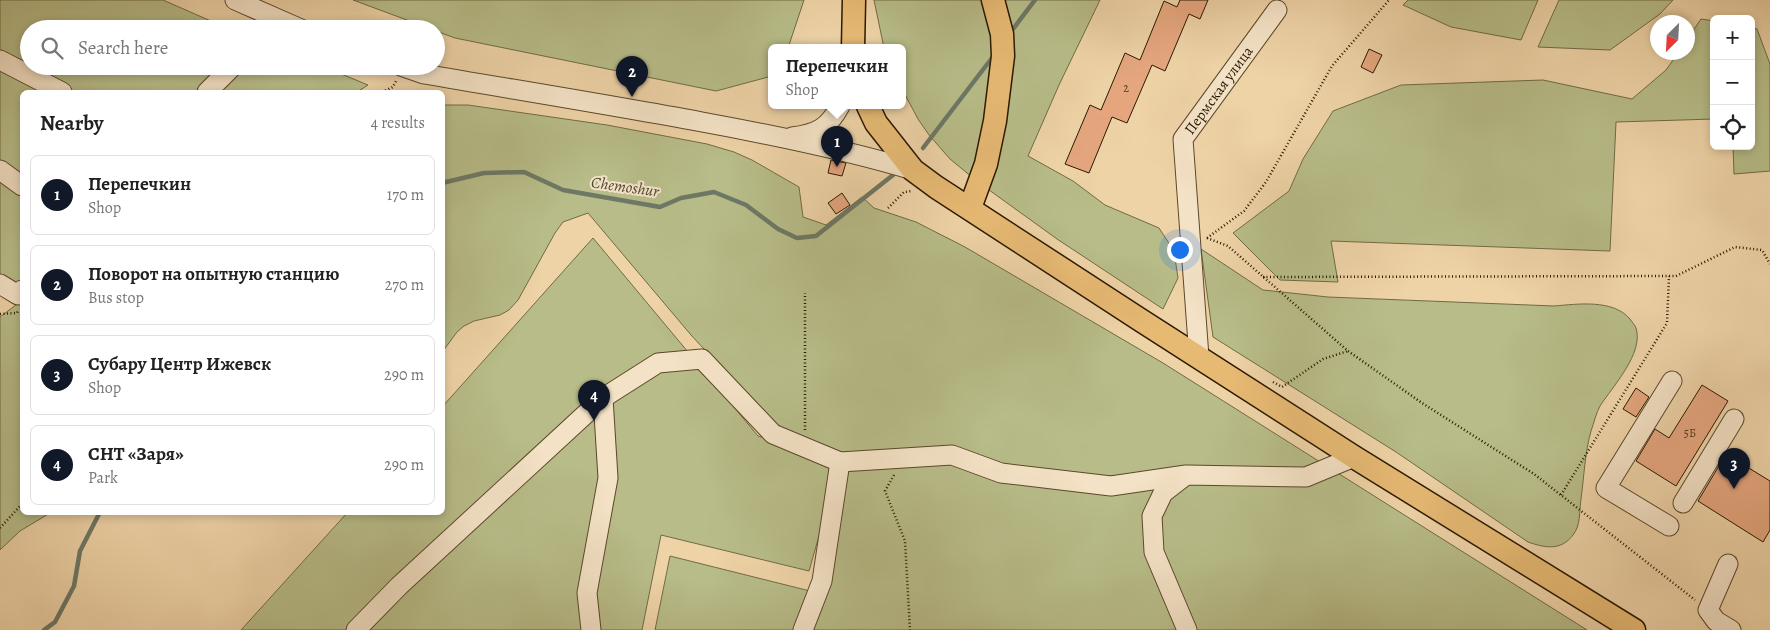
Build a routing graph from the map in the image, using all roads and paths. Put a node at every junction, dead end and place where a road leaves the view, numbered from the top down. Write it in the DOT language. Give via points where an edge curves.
graph roads {
  1 [pos="235,0"];
  2 [pos="854,0"];
  3 [pos="993,0"];
  4 [pos="1389,0"];
  5 [pos="1277,10"];
  6 [pos="262,20"];
  7 [pos="853,44"];
  8 [pos="0,60"];
  9 [pos="20,70"];
  10 [pos="29,75"];
  11 [pos="224,75"];
  12 [pos="430,75"];
  13 [pos="58,90"];
  14 [pos="209,90"];
  15 [pos="838,109"];
  16 [pos="869,109"];
  17 [pos="788,138"];
  18 [pos="0,170"];
  19 [pos="913,170"];
  20 [pos="20,185"];
  21 [pos="919,191"];
  22 [pos="888,208"];
  23 [pos="970,208"];
  24 [pos="1199,240"];
  25 [pos="1770,264"];
  26 [pos="1669,276"];
  27 [pos="1263,277"];
  28 [pos="0,284"];
  29 [pos="20,292"];
  30 [pos="805,293"];
  31 [pos="1199,357"];
  32 [pos="1672,380"];
  33 [pos="603,398"];
  34 [pos="1734,420"];
  35 [pos="803,447"];
  36 [pos="1354,457"];
  37 [pos="904,458"];
  38 [pos="840,462"];
  39 [pos="1186,475"];
  40 [pos="1561,495"];
  41 [pos="1683,503"];
  42 [pos="20,506"];
  43 [pos="1669,526"];
  44 [pos="0,528"];
  45 [pos="1728,564"];
  46 [pos="1708,610"];
  47 [pos="356,630"];
  48 [pos="591,630"];
  49 [pos="803,630"];
  50 [pos="910,630"];
  51 [pos="1187,630"];
  52 [pos="1634,630"];
  53 [pos="1731,630"];
  1 -- 6 [label="street"];
  2 -- 7 [label="main road"];
  3 -- 23 [label="main road" via="1002,45 995,121 986,164"];
  4 -- 24 [label="path" via="1332,66 1266,182 1244,211"];
  5 -- 24 [label="street, Пермская улица" via="1183,139"];
  8 -- 9 [label="street"];
  10 -- 13 [label="street"];
  11 -- 14 [label="street"];
  12 -- 17 [label="street"];
  15 -- 17 [label="street" via="821,129"];
  16 -- 19 [label="main road" via="876,123"];
  17 -- 19 [label="street"];
  18 -- 20 [label="street"];
  19 -- 23 [label="main road"];
  21 -- 22 [label="path" via="904,192"];
  23 -- 31 [label="main road"];
  24 -- 27 [label="path" via="1228,246"];
  24 -- 31 [label="street, Пермская улица"];
  25 -- 26 [label="path" via="1762,250 1735,247 1676,276"];
  26 -- 27 [label="path"];
  26 -- 40 [label="path" via="1667,322"];
  27 -- 40 [label="path" via="1348,352"];
  28 -- 29 [label="street" via="18,295"];
  30 -- 35 [label="path"];
  31 -- 36 [label="main road"];
  32 -- 43 [label="street" via="1606,488"];
  33 -- 35 [label="street" via="658,363 702,358 773,434"];
  33 -- 47 [label="street" via="399,586"];
  33 -- 48 [label="street" via="608,478 587,593"];
  34 -- 41 [label="street"];
  35 -- 38 [label="street"];
  36 -- 39 [label="street" via="1306,477"];
  36 -- 52 [label="main road"];
  37 -- 38 [label="street"];
  37 -- 39 [label="street" via="952,455 1001,473 1111,486"];
  37 -- 50 [label="path" via="885,492 905,540"];
  38 -- 49 [label="street" via="822,581"];
  39 -- 51 [label="street" via="1163,493 1152,516 1154,552"];
  40 -- 46 [label="path"];
  42 -- 44 [label="path"];
  45 -- 46 [label="street"];
  46 -- 53 [label="street" via="1716,621"];
}
